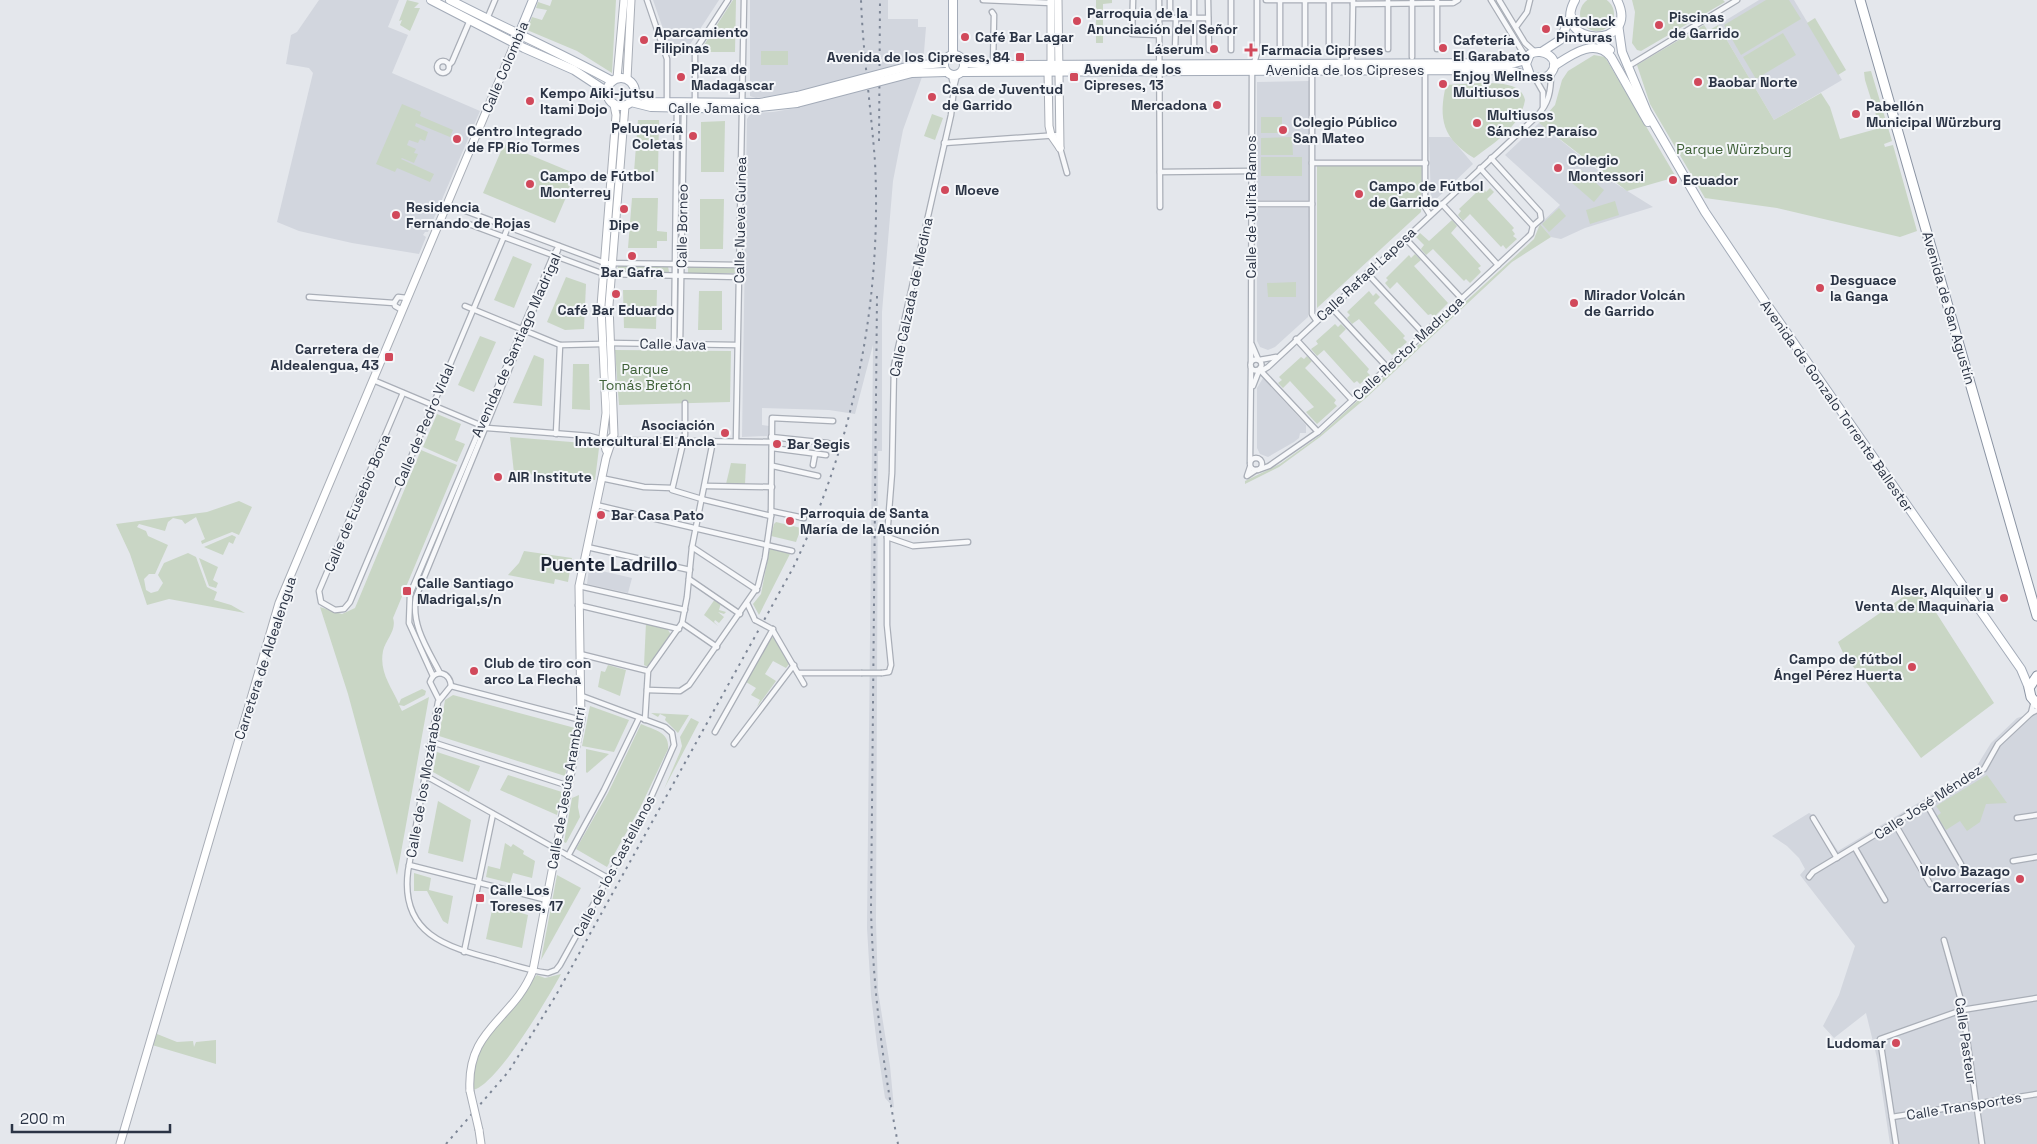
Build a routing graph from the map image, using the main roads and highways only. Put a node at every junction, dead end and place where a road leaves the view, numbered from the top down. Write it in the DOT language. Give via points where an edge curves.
graph roads {
  1 [pos="450,0"];
  2 [pos="534,0"];
  3 [pos="624,0"];
  4 [pos="631,0"];
  5 [pos="953,0"];
  6 [pos="1618,0"];
  7 [pos="1860,0"];
  8 [pos="434,1"];
  9 [pos="1053,1"];
  10 [pos="1574,1"];
  11 [pos="1571,16"];
  12 [pos="1618,24"];
  13 [pos="518,35"];
  14 [pos="1594,38"];
  15 [pos="515,43"];
  16 [pos="1539,52"];
  17 [pos="953,55"];
  18 [pos="1527,59"];
  19 [pos="1564,59"];
  20 [pos="944,63"];
  21 [pos="965,64"];
  22 [pos="1253,67"];
  23 [pos="1353,67"];
  24 [pos="1426,67"];
  25 [pos="1054,68"];
  26 [pos="1552,70"];
  27 [pos="954,74"];
  28 [pos="1532,77"];
  29 [pos="615,79"];
  30 [pos="627,79"];
  31 [pos="606,91"];
  32 [pos="635,92"];
  33 [pos="797,100"];
  34 [pos="628,104"];
  35 [pos="614,105"];
  36 [pos="742,106"];
  37 [pos="1650,124"];
  38 [pos="1055,135"];
  39 [pos="1661,138"];
  40 [pos="1060,148"];
  41 [pos="454,188"];
  42 [pos="608,263"];
  43 [pos="2037,616"];
  44 [pos="2021,669"];
  45 [pos="2036,676"];
  46 [pos="2029,688"];
  47 [pos="2036,705"];
  48 [pos="120,1144"];
  49 [pos="480,1144"];
  1 -- 13 [label="main road"];
  2 -- 13 [label="main road, Calle Colombia"];
  3 -- 29 [label="main road"];
  4 -- 30 [label="main road"];
  5 -- 17 [label="main road"];
  6 -- 12 [label="main road, Avenida de Gonzalo Torrente Ballester" via="1621,11"];
  7 -- 43 [label="highway, Avenida de San Agustín"];
  8 -- 15 [label="main road"];
  9 -- 25 [label="main road"];
  10 -- 11 [label="main road"];
  11 -- 14 [label="main road, Avenida de Gonzalo Torrente Ballester" via="1578,31"];
  11 -- 16 [label="main road" via="1560,40"];
  12 -- 14 [label="main road" via="1607,35"];
  12 -- 39 [label="main road, Avenida de Gonzalo Torrente Ballester" via="1627,67"];
  13 -- 15 [label="main road, Calle Colombia"];
  13 -- 29 [label="main road"];
  14 -- 19 [label="main road"];
  14 -- 37 [label="main road, Avenida de Gonzalo Torrente Ballester" via="1611,52"];
  15 -- 31 [label="main road" via="574,70"];
  15 -- 41 [label="main road, Calle Colombia"];
  16 -- 18 [label="main road"];
  16 -- 26 [label="main road" via="1551,57"];
  17 -- 20 [label="main road"];
  17 -- 21 [label="main road" via="961,57"];
  18 -- 24 [label="main road, Avenida de los Cipreses" via="1514,63"];
  18 -- 28 [label="main road" via="1526,68"];
  19 -- 26 [label="main road"];
  19 -- 37 [label="main road" via="1591,47 1607,52"];
  20 -- 27 [label="main road"];
  20 -- 33 [label="main road, bridge" via="910,66"];
  21 -- 25 [label="main road, Avenida de los Cipreses"];
  21 -- 27 [label="main road"];
  22 -- 23 [label="main road, Avenida de los Cipreses"];
  22 -- 23 [label="main road, Avenida de los Cipreses" via="1312,70"];
  22 -- 25 [label="main road, Avenida de los Cipreses"];
  23 -- 24 [label="main road, Avenida de los Cipreses"];
  24 -- 28 [label="main road, Avenida de los Cipreses" via="1514,70"];
  25 -- 27 [label="main road, Avenida de los Cipreses"];
  25 -- 38 [label="main road"];
  25 -- 38 [label="main road" via="1060,109"];
  26 -- 28 [label="main road" via="1546,78"];
  27 -- 33 [label="main road, Avenida de los Cipreses, bridge" via="912,73"];
  29 -- 30 [label="main road"];
  29 -- 31 [label="main road"];
  30 -- 32 [label="main road" via="632,82"];
  31 -- 35 [label="main road"];
  32 -- 34 [label="main road"];
  32 -- 36 [label="main road, Calle Jamaica" via="647,101"];
  33 -- 36 [label="main road, Calle Jamaica"];
  34 -- 35 [label="main road"];
  34 -- 36 [label="main road, Calle Jamaica" via="680,108"];
  34 -- 42 [label="main road, Calle de Jesús Arambarri"];
  35 -- 42 [label="main road, Calle de Jesús Arambarri"];
  37 -- 39 [label="main road, Avenida de Gonzalo Torrente Ballester"];
  38 -- 40 [label="main road"];
  39 -- 44 [label="main road, Avenida de Gonzalo Torrente Ballester" via="1738,264"];
  41 -- 48 [label="main road, Carretera de Aldealengua" via="279,603"];
  42 -- 49 [label="main road, Calle de Jesús Arambarri, bridge" via="608,436 578,605 581,720 533,970 521,995 491,1024 471,1063 470,1091"];
  44 -- 45 [label="main road"];
  44 -- 46 [label="main road, Avenida de Gonzalo Torrente Ballester"];
  45 -- 46 [label="highway"];
  46 -- 47 [label="highway"];
}
